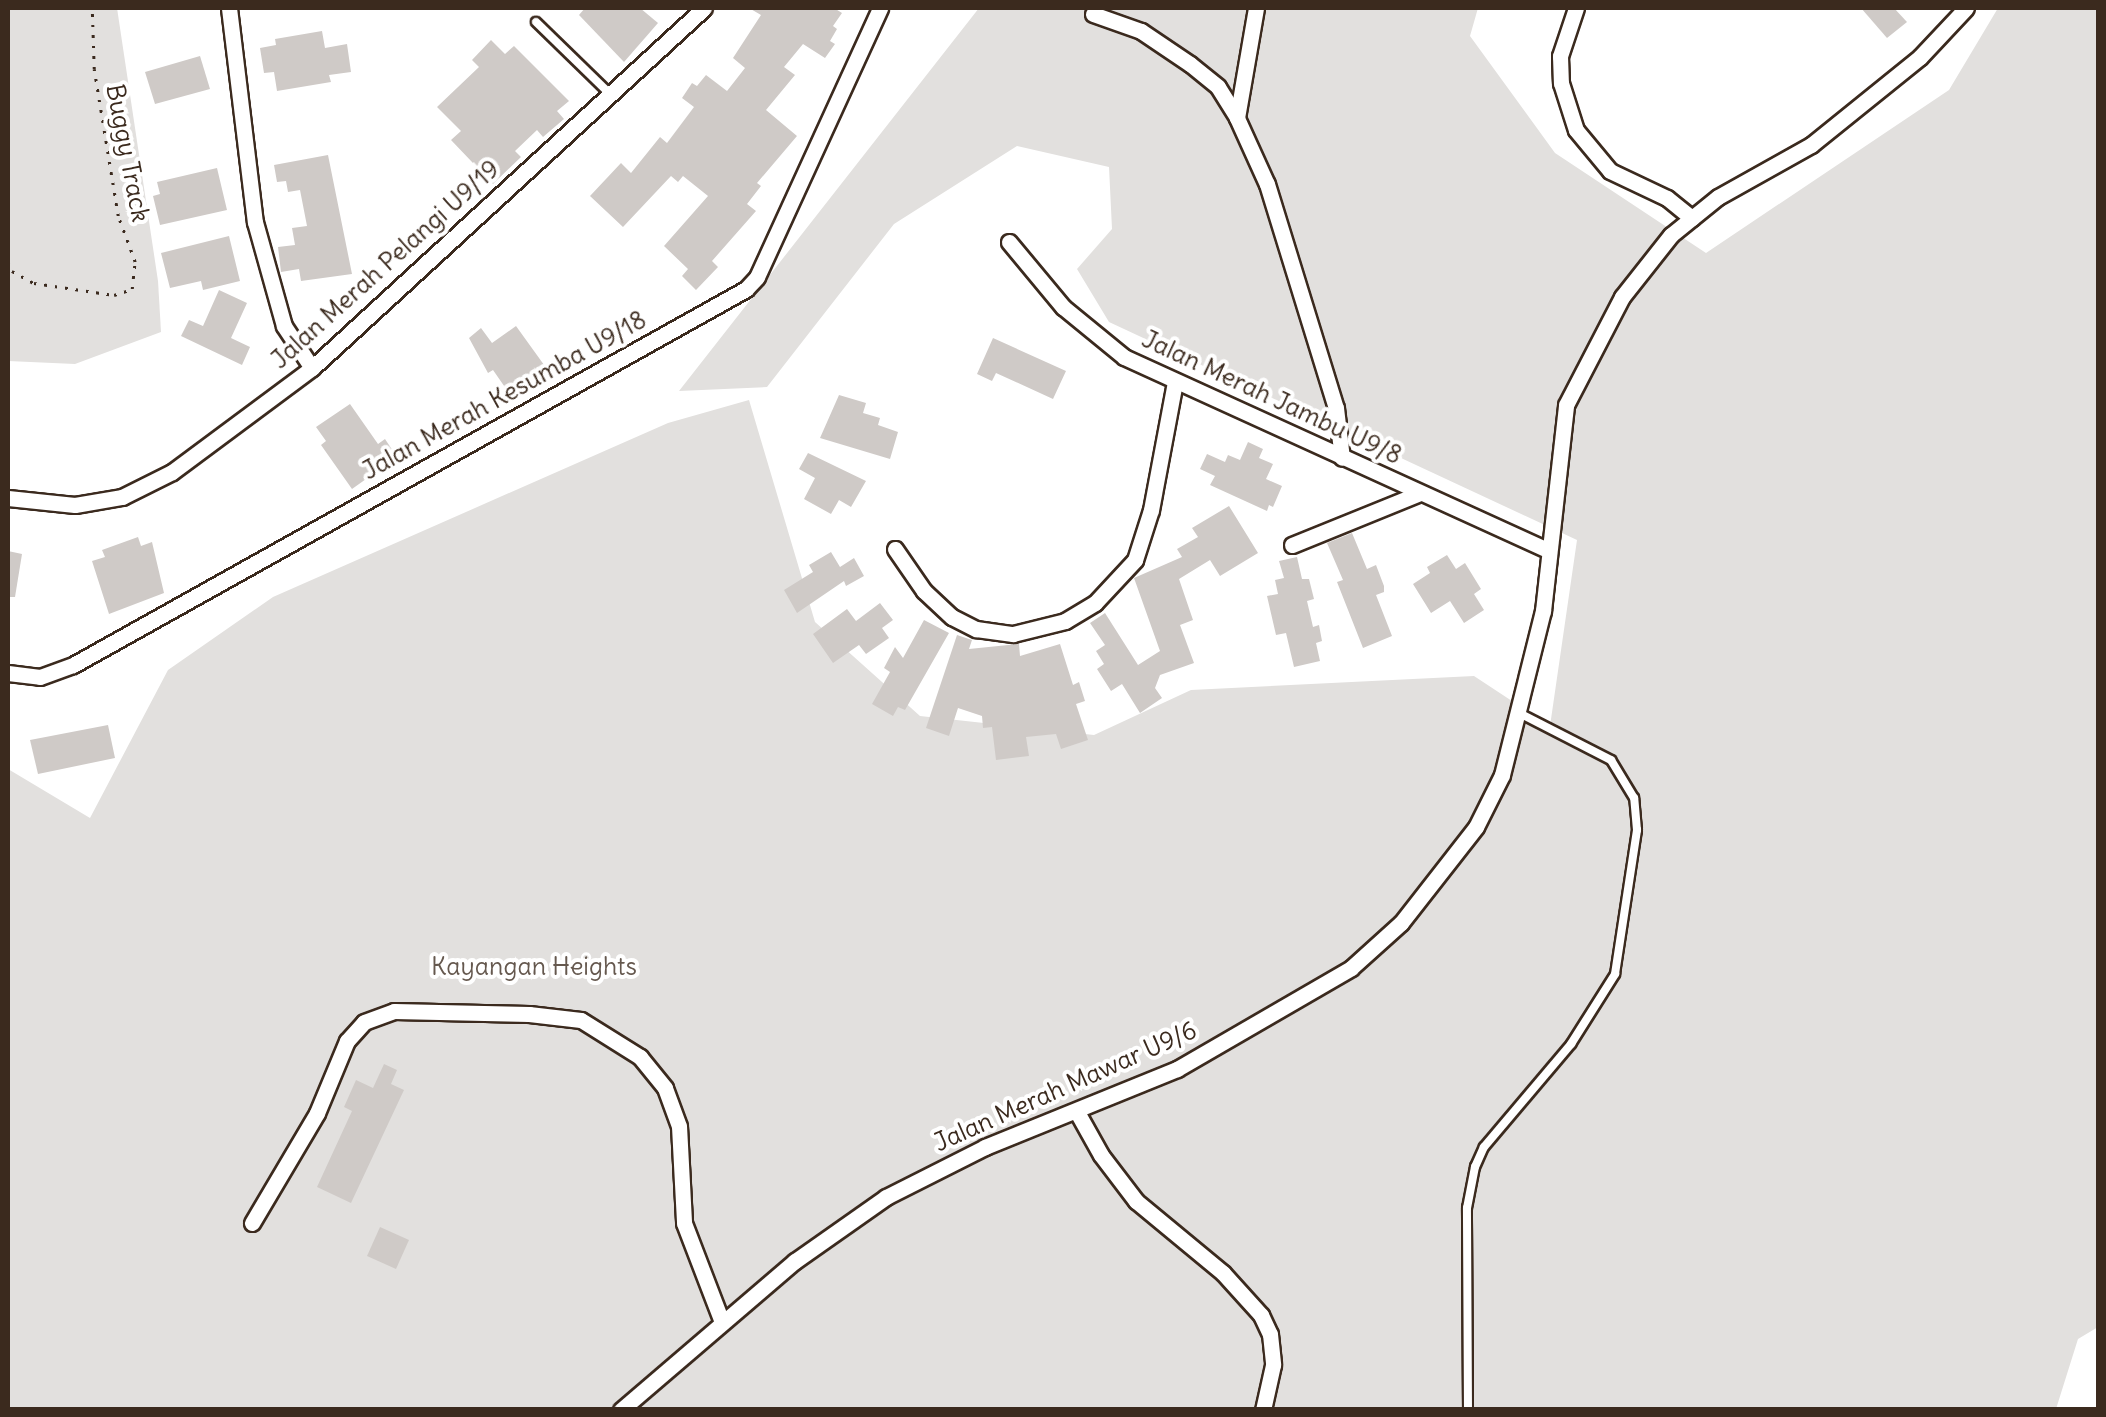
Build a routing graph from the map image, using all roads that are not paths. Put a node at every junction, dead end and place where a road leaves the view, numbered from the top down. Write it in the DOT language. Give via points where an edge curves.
graph roads {
  1 [pos="229,8"];
  2 [pos="704,8"];
  3 [pos="880,8"];
  4 [pos="1256,8"];
  5 [pos="1576,8"];
  6 [pos="1966,8"];
  7 [pos="1093,14"];
  8 [pos="536,22"];
  9 [pos="610,92"];
  10 [pos="1237,118"];
  11 [pos="1692,218"];
  12 [pos="1008,242"];
  13 [pos="312,368"];
  14 [pos="1175,382"];
  15 [pos="1342,458"];
  16 [pos="1420,493"];
  17 [pos="8,498"];
  18 [pos="1292,545"];
  19 [pos="895,549"];
  20 [pos="1548,550"];
  21 [pos="8,672"];
  22 [pos="1520,713"];
  23 [pos="1077,1112"];
  24 [pos="252,1224"];
  25 [pos="722,1322"];
  26 [pos="622,1410"];
  27 [pos="1264,1410"];
  28 [pos="1468,1410"];
  1 -- 13 [label="street" via="255,222 284,326"];
  2 -- 9 [label="street, Jalan Merah Pelangi U9/19"];
  3 -- 21 [label="street, Jalan Merah Kesumba U9/18" via="746,289 74,665 40,676"];
  4 -- 10 [label="street"];
  5 -- 11 [label="street" via="1560,56 1560,84 1576,130 1610,171"];
  6 -- 11 [label="street, Jalan Merah Mawar U9/6" via="1920,57 1811,146"];
  7 -- 10 [label="street" via="1141,30 1190,64 1218,87"];
  8 -- 9 [label="lane"];
  9 -- 13 [label="street, Jalan Merah Pelangi U9/19"];
  10 -- 15 [label="street" via="1268,184 1336,408"];
  11 -- 20 [label="street, Jalan Merah Mawar U9/6" via="1622,297 1574,387 1557,459"];
  12 -- 14 [label="street, Jalan Merah Jambu U9/8" via="1092,333"];
  13 -- 17 [label="street, Jalan Merah Pelangi U9/19" via="172,472 122,497 76,505"];
  14 -- 15 [label="street, Jalan Merah Jambu U9/8"];
  14 -- 19 [label="street" via="1135,560 1095,603 1064,621 1013,634 976,629 924,590"];
  15 -- 16 [label="street, Jalan Merah Jambu U9/8"];
  16 -- 18 [label="street"];
  16 -- 20 [label="street, Jalan Merah Jambu U9/8"];
  20 -- 22 [label="street, Jalan Merah Mawar U9/6" via="1543,611"];
  22 -- 23 [label="street, Jalan Merah Mawar U9/6" via="1502,776 1476,827 1401,923 1351,968 1176,1069"];
  22 -- 28 [label="lane" via="1611,760 1634,798 1638,830 1614,974 1571,1044 1484,1147 1475,1168 1467,1208"];
  23 -- 25 [label="street, Jalan Merah Mawar U9/6" via="886,1197"];
  23 -- 27 [label="street" via="1136,1201 1261,1314 1273,1365"];
  24 -- 25 [label="street" via="298,1148 347,1041 364,1022 394,1010 582,1020 640,1057 665,1088 678,1126 684,1223"];
  25 -- 26 [label="street, Jalan Merah Mawar U9/6"];
}
